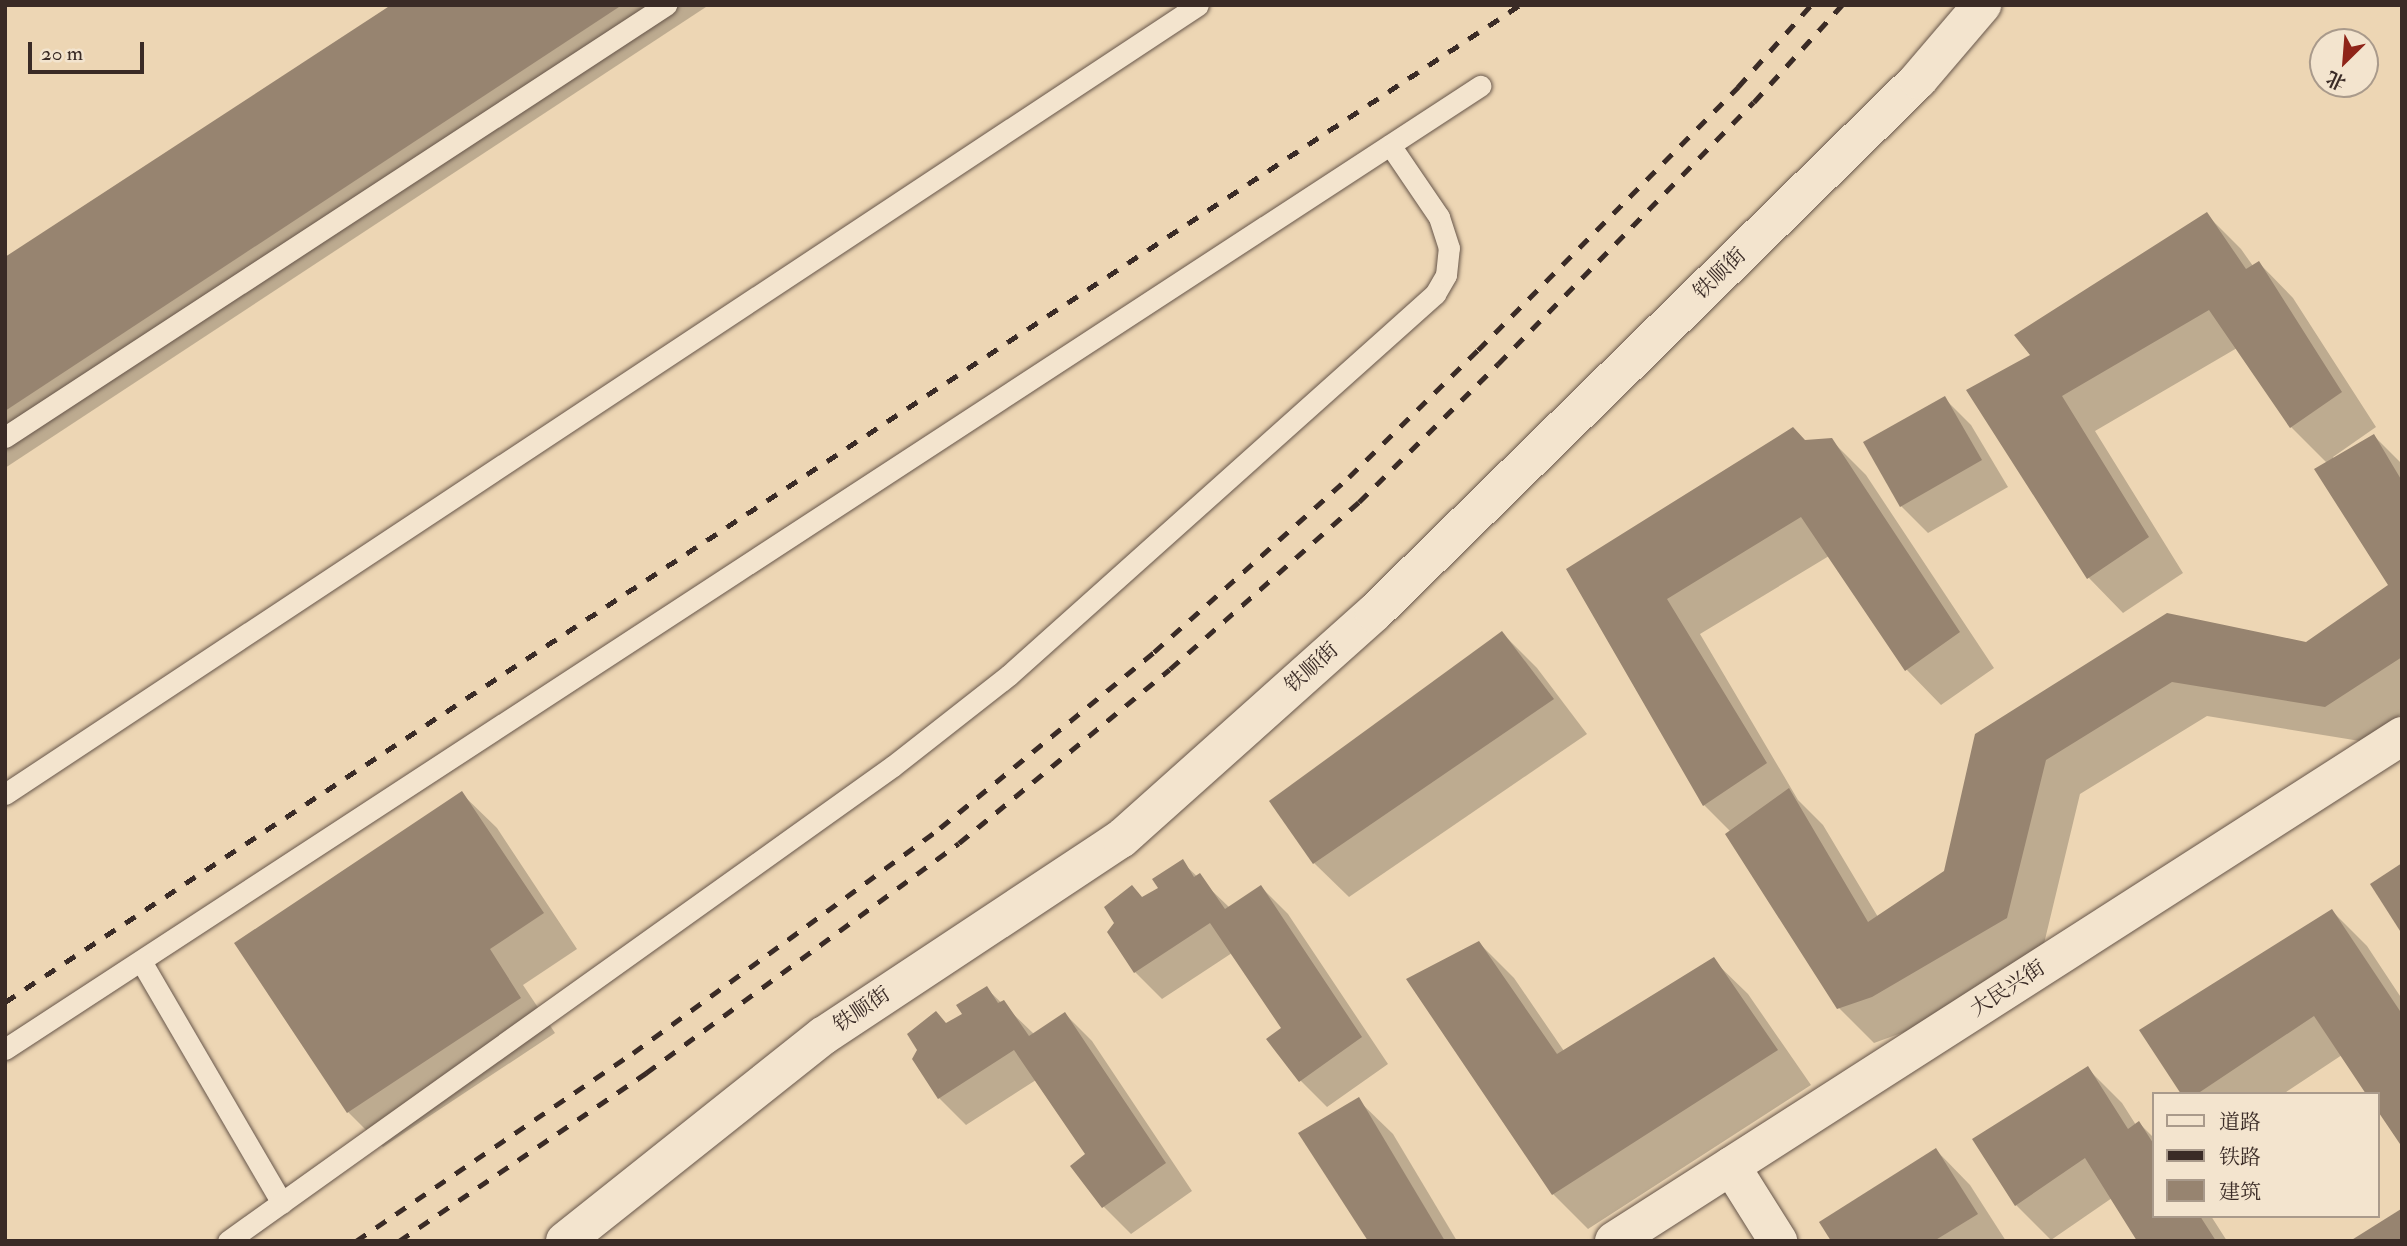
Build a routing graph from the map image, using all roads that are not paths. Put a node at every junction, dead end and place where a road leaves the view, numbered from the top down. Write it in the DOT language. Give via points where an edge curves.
graph roads {
  1 [pos="666,5"];
  2 [pos="1198,5"];
  3 [pos="1983,5"];
  4 [pos="1480,86"];
  5 [pos="1390,145"];
  6 [pos="5,438"];
  7 [pos="2402,736"];
  8 [pos="5,794"];
  9 [pos="141,961"];
  10 [pos="5,1049"];
  11 [pos="1731,1166"];
  12 [pos="282,1203"];
  13 [pos="228,1241"];
  14 [pos="565,1241"];
  15 [pos="1614,1241"];
  16 [pos="1778,1241"];
  1 -- 6 [label="lane"];
  2 -- 8 [label="lane"];
  3 -- 14 [label="main road, 铁顺街" via="1918,80 1374,613 1121,839 823,1036"];
  4 -- 5 [label="lane"];
  5 -- 9 [label="lane"];
  5 -- 12 [label="lane" via="1439,217 1449,248 1446,275 1435,294 1009,675 893,766"];
  7 -- 11 [label="main road, 大民兴街"];
  9 -- 10 [label="lane"];
  9 -- 12 [label="lane"];
  11 -- 15 [label="main road, 大民兴街"];
  11 -- 16 [label="main road"];
  12 -- 13 [label="lane"];
}
